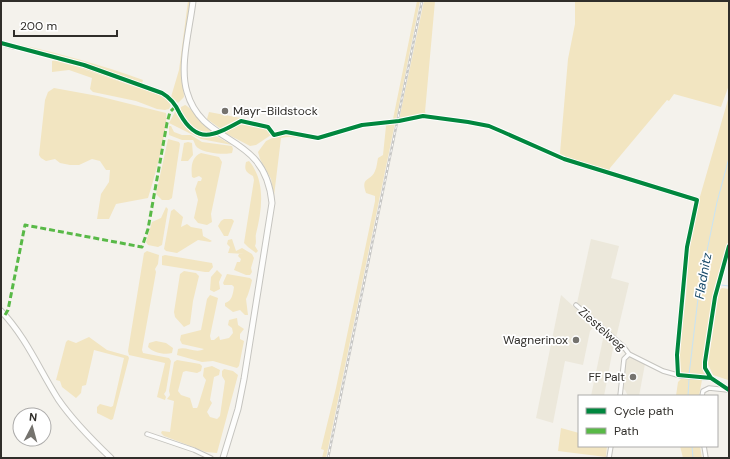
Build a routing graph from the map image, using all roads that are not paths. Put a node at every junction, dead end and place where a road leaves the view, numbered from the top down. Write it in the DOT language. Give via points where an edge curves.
graph roads {
  1 [pos="193,1"];
  2 [pos="1,43"];
  3 [pos="14,47"];
  4 [pos="576,305"];
  5 [pos="1,311"];
  6 [pos="629,354"];
  7 [pos="729,390"];
  8 [pos="620,395"];
  9 [pos="702,395"];
  10 [pos="147,434"];
  11 [pos="611,447"];
  12 [pos="704,447"];
  13 [pos="112,458"];
  14 [pos="211,458"];
  15 [pos="223,458"];
  16 [pos="609,458"];
  17 [pos="706,458"];
  1 -- 15 [label="main road" via="184,69 190,100 197,112 216,131 251,154 259,163 268,180 272,203 244,379"];
  2 -- 3 [label="street"];
  4 -- 6 [label="street, Ziestelweg"];
  5 -- 13 [label="main road" via="24,338 68,413"];
  6 -- 7 [label="street" via="663,371 680,376 712,378"];
  6 -- 8 [label="street" via="624,359"];
  7 -- 9 [label="street" via="706,389"];
  10 -- 14 [label="street"];
  11 -- 16 [label="street"];
  12 -- 17 [label="street"];
}
